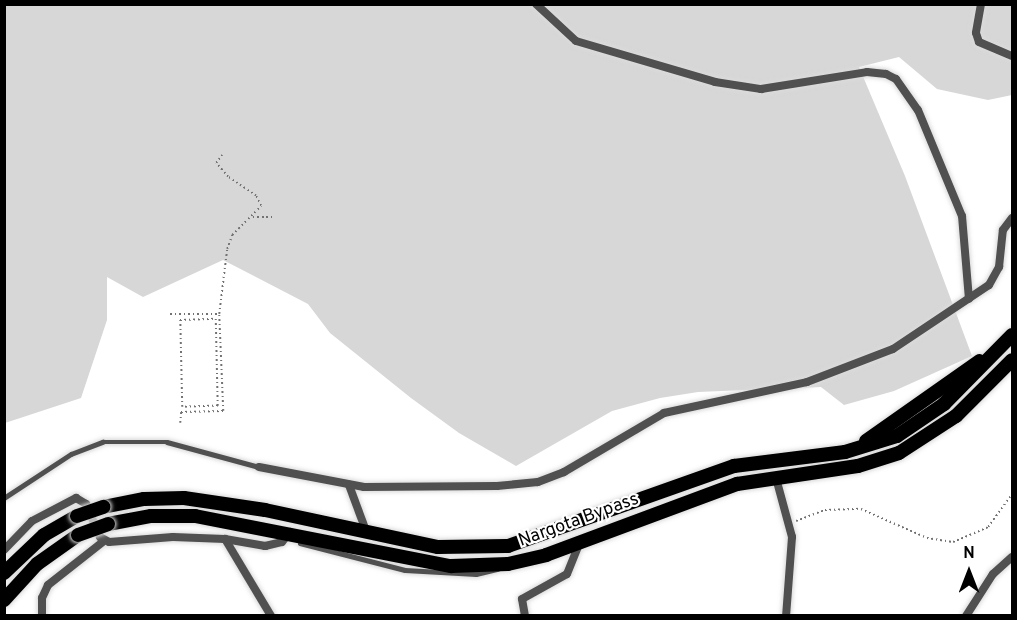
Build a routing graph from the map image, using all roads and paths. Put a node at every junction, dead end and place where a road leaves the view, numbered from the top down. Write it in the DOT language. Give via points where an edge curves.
graph roads {
  1 [pos="536,4"];
  2 [pos="981,4"];
  3 [pos="1012,56"];
  4 [pos="222,156"];
  5 [pos="252,217"];
  6 [pos="272,217"];
  7 [pos="1012,218"];
  8 [pos="969,299"];
  9 [pos="170,315"];
  10 [pos="219,315"];
  11 [pos="1012,335"];
  12 [pos="1012,360"];
  13 [pos="218,406"];
  14 [pos="180,423"];
  15 [pos="259,467"];
  16 [pos="776,478"];
  17 [pos="349,485"];
  18 [pos="1012,494"];
  19 [pos="4,498"];
  20 [pos="790,524"];
  21 [pos="366,531"];
  22 [pos="290,532"];
  23 [pos="225,539"];
  24 [pos="104,541"];
  25 [pos="580,541"];
  26 [pos="4,550"];
  27 [pos="1012,556"];
  28 [pos="4,573"];
  29 [pos="4,600"];
  30 [pos="42,615"];
  31 [pos="270,615"];
  32 [pos="525,615"];
  33 [pos="786,615"];
  34 [pos="966,615"];
  1 -- 8 [label="street" via="576,41 715,82 761,89 867,72 896,79 918,110 962,216"];
  2 -- 3 [label="street" via="976,33 979,42"];
  4 -- 5 [label="path" via="216,163 260,202"];
  5 -- 6 [label="path"];
  5 -- 10 [label="path" via="232,235 227,249"];
  7 -- 8 [label="street" via="1000,239 999,267 994,279"];
  8 -- 17 [label="street" via="893,349 807,382 664,412 564,472 538,482 497,486"];
  9 -- 10 [label="path"];
  10 -- 14 [label="path" via="223,411 181,412"];
  11 -- 21 [label="highway, Nargota Bypass" via="944,404 913,427 880,442 845,452 734,466 508,546 438,547"];
  12 -- 16 [label="highway, Nargota Bypass" via="956,416 917,445 858,466"];
  13 -- 13 [label="path" via="182,407 180,320 216,319"];
  15 -- 17 [label="street"];
  15 -- 19 [label="lane" via="167,442 103,442 70,454"];
  16 -- 20 [label="street"];
  16 -- 25 [label="highway, Nargota Bypass" via="736,484"];
  17 -- 21 [label="street"];
  18 -- 20 [label="path" via="988,527 953,542 927,538 861,509 825,510"];
  20 -- 33 [label="street" via="791,575"];
  21 -- 28 [label="highway, Nargota Bypass, bridge" via="184,498 144,499 77,516 37,540"];
  22 -- 23 [label="street" via="276,546"];
  22 -- 25 [label="highway, Nargota Bypass" via="451,566 508,564"];
  22 -- 29 [label="highway, Nargota Bypass, bridge" via="195,516 151,516 108,524 78,535 37,564"];
  23 -- 24 [label="street" via="149,537"];
  23 -- 31 [label="street"];
  24 -- 26 [label="street" via="86,504 76,498 32,521"];
  24 -- 30 [label="street" via="48,585 42,598"];
  25 -- 32 [label="street" via="567,574 522,599"];
  27 -- 34 [label="street" via="1001,564"];
}
